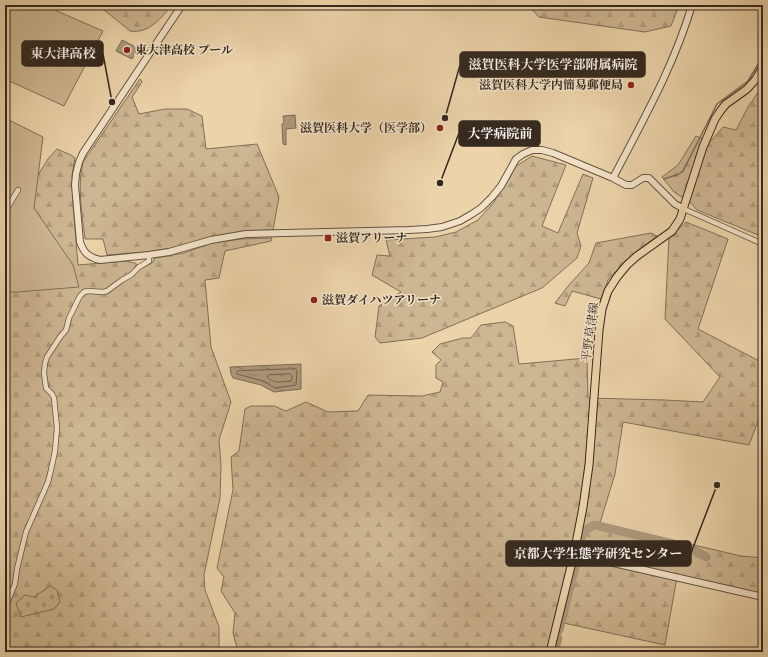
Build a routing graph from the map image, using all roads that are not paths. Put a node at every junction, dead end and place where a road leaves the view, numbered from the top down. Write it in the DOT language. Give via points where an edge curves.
graph roads {
  1 [pos="182,5"];
  2 [pos="692,5"];
  3 [pos="763,67"];
  4 [pos="613,178"];
  5 [pos="18,190"];
  6 [pos="684,209"];
  7 [pos="5,212"];
  8 [pos="763,244"];
  9 [pos="149,255"];
  10 [pos="574,554"];
  11 [pos="763,597"];
  12 [pos="5,606"];
  13 [pos="550,652"];
  1 -- 9 [label="street" via="83,153 76,174 80,242 87,254 100,260"];
  2 -- 4 [label="street" via="662,83"];
  3 -- 6 [label="main road, 平野草津線" via="747,89 720,110 702,147"];
  4 -- 6 [label="street" via="626,185 649,178 675,204"];
  4 -- 9 [label="street" via="553,153 532,150 516,159 501,186 481,208 460,221 442,227 246,234"];
  5 -- 7 [label="street"];
  6 -- 8 [label="street"];
  6 -- 10 [label="main road, 平野草津線" via="672,231 627,265 608,291 602,308 589,465"];
  9 -- 12 [label="street" via="149,262 107,291 84,292 69,318 66,330 47,357 44,382 54,398 57,428 52,463 48,482 26,532 15,584"];
  10 -- 11 [label="street"];
  10 -- 13 [label="main road, 平野草津線"];
}
